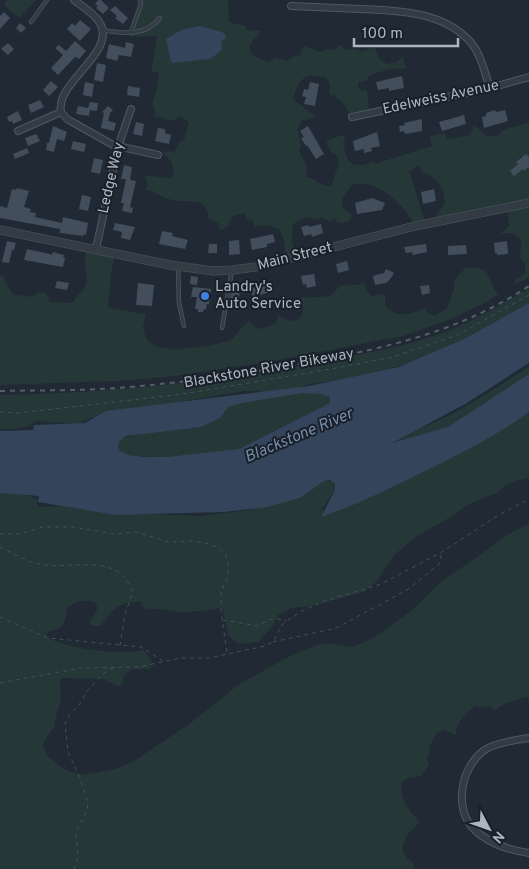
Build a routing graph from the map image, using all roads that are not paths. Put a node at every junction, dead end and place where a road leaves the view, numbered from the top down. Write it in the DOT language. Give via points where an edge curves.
graph roads {
  1 [pos="47,0"];
  2 [pos="74,0"];
  3 [pos="140,0"];
  4 [pos="291,6"];
  5 [pos="160,18"];
  6 [pos="31,22"];
  7 [pos="103,30"];
  8 [pos="131,32"];
  9 [pos="529,77"];
  10 [pos="490,88"];
  11 [pos="131,109"];
  12 [pos="61,112"];
  13 [pos="352,117"];
  14 [pos="18,131"];
  15 [pos="118,147"];
  16 [pos="158,155"];
  17 [pos="529,203"];
  18 [pos="0,230"];
  19 [pos="96,249"];
  20 [pos="178,266"];
  21 [pos="232,270"];
  22 [pos="184,326"];
  23 [pos="222,328"];
  24 [pos="529,738"];
  25 [pos="529,853"];
  1 -- 6 [label="lane"];
  2 -- 7 [label="street" via="95,17"];
  3 -- 8 [label="lane"];
  4 -- 10 [label="street" via="406,12 431,17 454,29 474,46"];
  5 -- 8 [label="lane" via="151,27"];
  7 -- 8 [label="lane"];
  7 -- 12 [label="street" via="97,51 62,98"];
  9 -- 10 [label="street, Edelweiss Avenue"];
  10 -- 13 [label="street, Edelweiss Avenue"];
  11 -- 15 [label="street, Ledge Way"];
  12 -- 14 [label="street"];
  12 -- 15 [label="street" via="85,130"];
  15 -- 16 [label="street"];
  15 -- 19 [label="street, Ledge Way"];
  17 -- 21 [label="street, Main Street" via="416,226 290,260"];
  18 -- 19 [label="street, Main Street"];
  19 -- 20 [label="street, Main Street"];
  20 -- 21 [label="street, Main Street"];
  20 -- 22 [label="lane" via="179,304"];
  21 -- 23 [label="lane"];
  24 -- 25 [label="street" via="488,748 466,774 461,791 471,825 498,846"];
}
